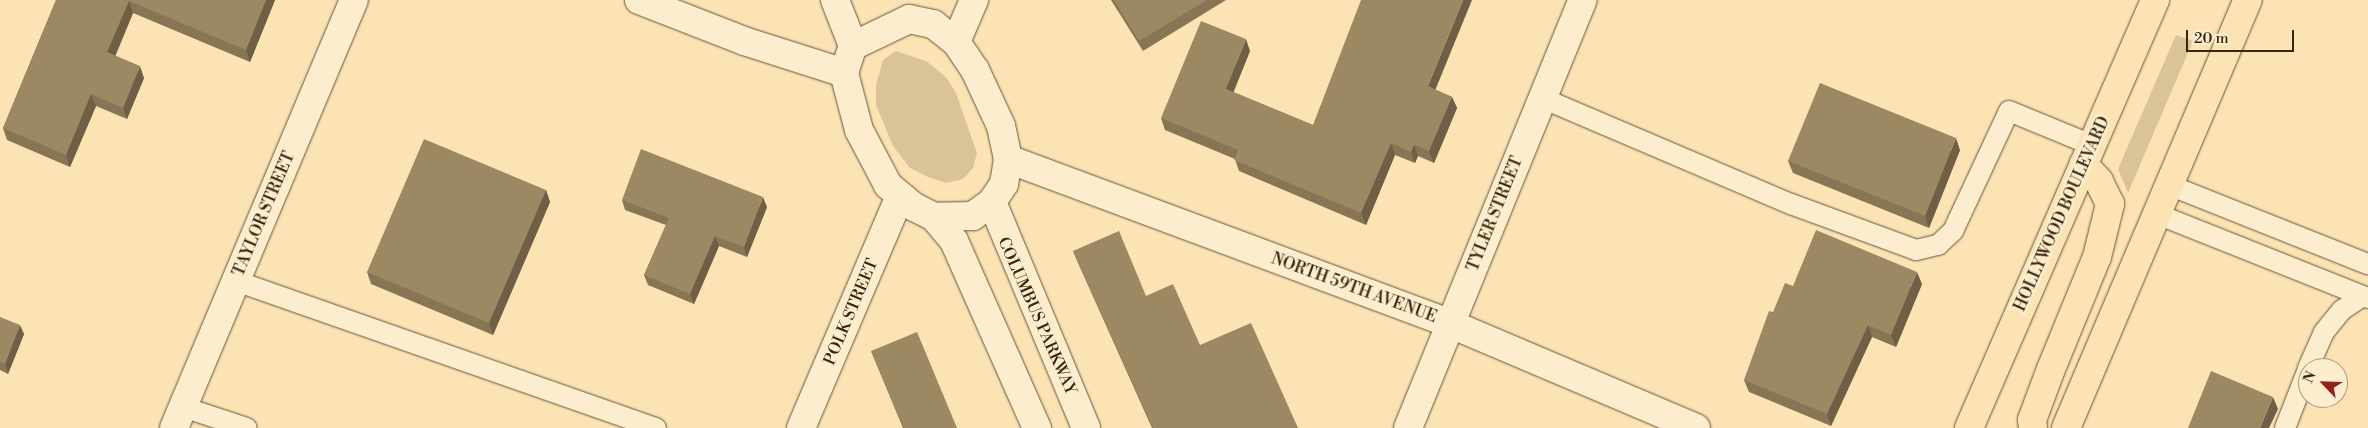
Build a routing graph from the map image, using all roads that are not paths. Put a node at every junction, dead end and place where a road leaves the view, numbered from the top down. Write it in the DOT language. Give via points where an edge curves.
graph roads {
  1 [pos="354,0"];
  2 [pos="639,0"];
  3 [pos="835,0"];
  4 [pos="974,0"];
  5 [pos="1583,0"];
  6 [pos="2155,0"];
  7 [pos="2248,0"];
  8 [pos="905,9"];
  9 [pos="956,42"];
  10 [pos="853,46"];
  11 [pos="844,72"];
  12 [pos="1542,98"];
  13 [pos="2088,155"];
  14 [pos="1008,159"];
  15 [pos="2169,185"];
  16 [pos="900,196"];
  17 [pos="992,202"];
  18 [pos="2157,214"];
  19 [pos="934,217"];
  20 [pos="2368,264"];
  21 [pos="236,281"];
  22 [pos="2366,297"];
  23 [pos="1451,324"];
  24 [pos="2312,358"];
  25 [pos="2298,393"];
  26 [pos="178,418"];
  27 [pos="247,428"];
  28 [pos="656,428"];
  29 [pos="801,428"];
  30 [pos="1037,428"];
  31 [pos="1086,428"];
  32 [pos="1408,428"];
  33 [pos="1695,428"];
  34 [pos="1969,428"];
  35 [pos="2034,428"];
  36 [pos="2066,428"];
  37 [pos="2284,428"];
  1 -- 21 [label="street, TAYLOR STREET"];
  2 -- 11 [label="street" via="744,41"];
  3 -- 10 [label="street"];
  4 -- 9 [label="street"];
  5 -- 12 [label="street, TYLER STREET"];
  6 -- 13 [label="highway, HOLLYWOOD BOULEVARD"];
  7 -- 15 [label="highway"];
  8 -- 9 [label="street" via="933,24"];
  8 -- 10 [label="street"];
  9 -- 14 [label="street" via="975,70 998,118"];
  10 -- 11 [label="street"];
  11 -- 16 [label="street" via="872,160"];
  12 -- 13 [label="lane" via="1916,250 1938,245 1953,231 2009,111"];
  12 -- 23 [label="street, TYLER STREET"];
  13 -- 34 [label="highway, HOLLYWOOD BOULEVARD"];
  13 -- 35 [label="highway" via="2110,204 2097,258 2032,420"];
  14 -- 17 [label="street" via="1004,184"];
  14 -- 23 [label="street, NORTH 59TH AVENUE"];
  15 -- 18 [label="highway"];
  15 -- 20 [label="lane"];
  16 -- 19 [label="street"];
  16 -- 29 [label="street, POLK STREET"];
  17 -- 19 [label="street" via="973,216"];
  17 -- 31 [label="street, COLUMBUS PARKWAY"];
  18 -- 22 [label="lane"];
  18 -- 36 [label="highway"];
  19 -- 30 [label="street" via="954,241"];
  21 -- 26 [label="street, TAYLOR STREET"];
  21 -- 28 [label="lane"];
  22 -- 24 [label="lane" via="2342,310 2324,332"];
  23 -- 32 [label="street, TYLER STREET"];
  23 -- 33 [label="street, NORTH 59TH AVENUE"];
  25 -- 37 [label="lane"];
  26 -- 27 [label="lane"];
}
